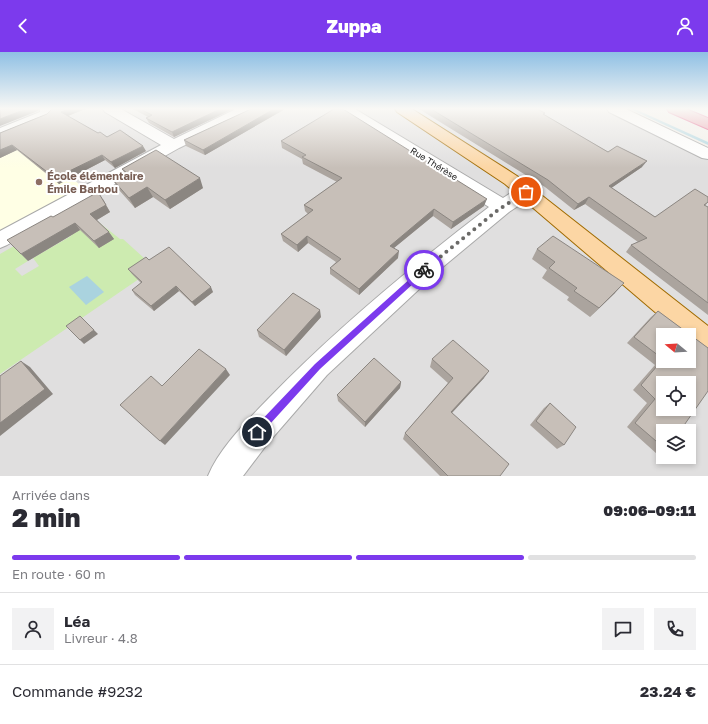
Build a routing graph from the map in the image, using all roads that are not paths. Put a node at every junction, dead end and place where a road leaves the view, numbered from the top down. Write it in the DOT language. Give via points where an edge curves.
graph roads {
  1 [pos="12,129"];
  2 [pos="145,129"];
  3 [pos="207,129"];
  4 [pos="377,129"];
  5 [pos="432,129"];
  6 [pos="655,129"];
  7 [pos="0,134"];
  8 [pos="173,145"];
  9 [pos="708,154"];
  10 [pos="518,186"];
  11 [pos="502,207"];
  12 [pos="0,240"];
  13 [pos="708,341"];
  14 [pos="224,476"];
  1 -- 7 [label="street"];
  2 -- 8 [label="street"];
  3 -- 8 [label="street"];
  4 -- 11 [label="street, Rue Thérèse"];
  5 -- 10 [label="main road"];
  6 -- 9 [label="street"];
  8 -- 12 [label="street"];
  10 -- 11 [label="street"];
  10 -- 13 [label="main road"];
  11 -- 14 [label="street" via="436,260 318,366 257,432"];
}
